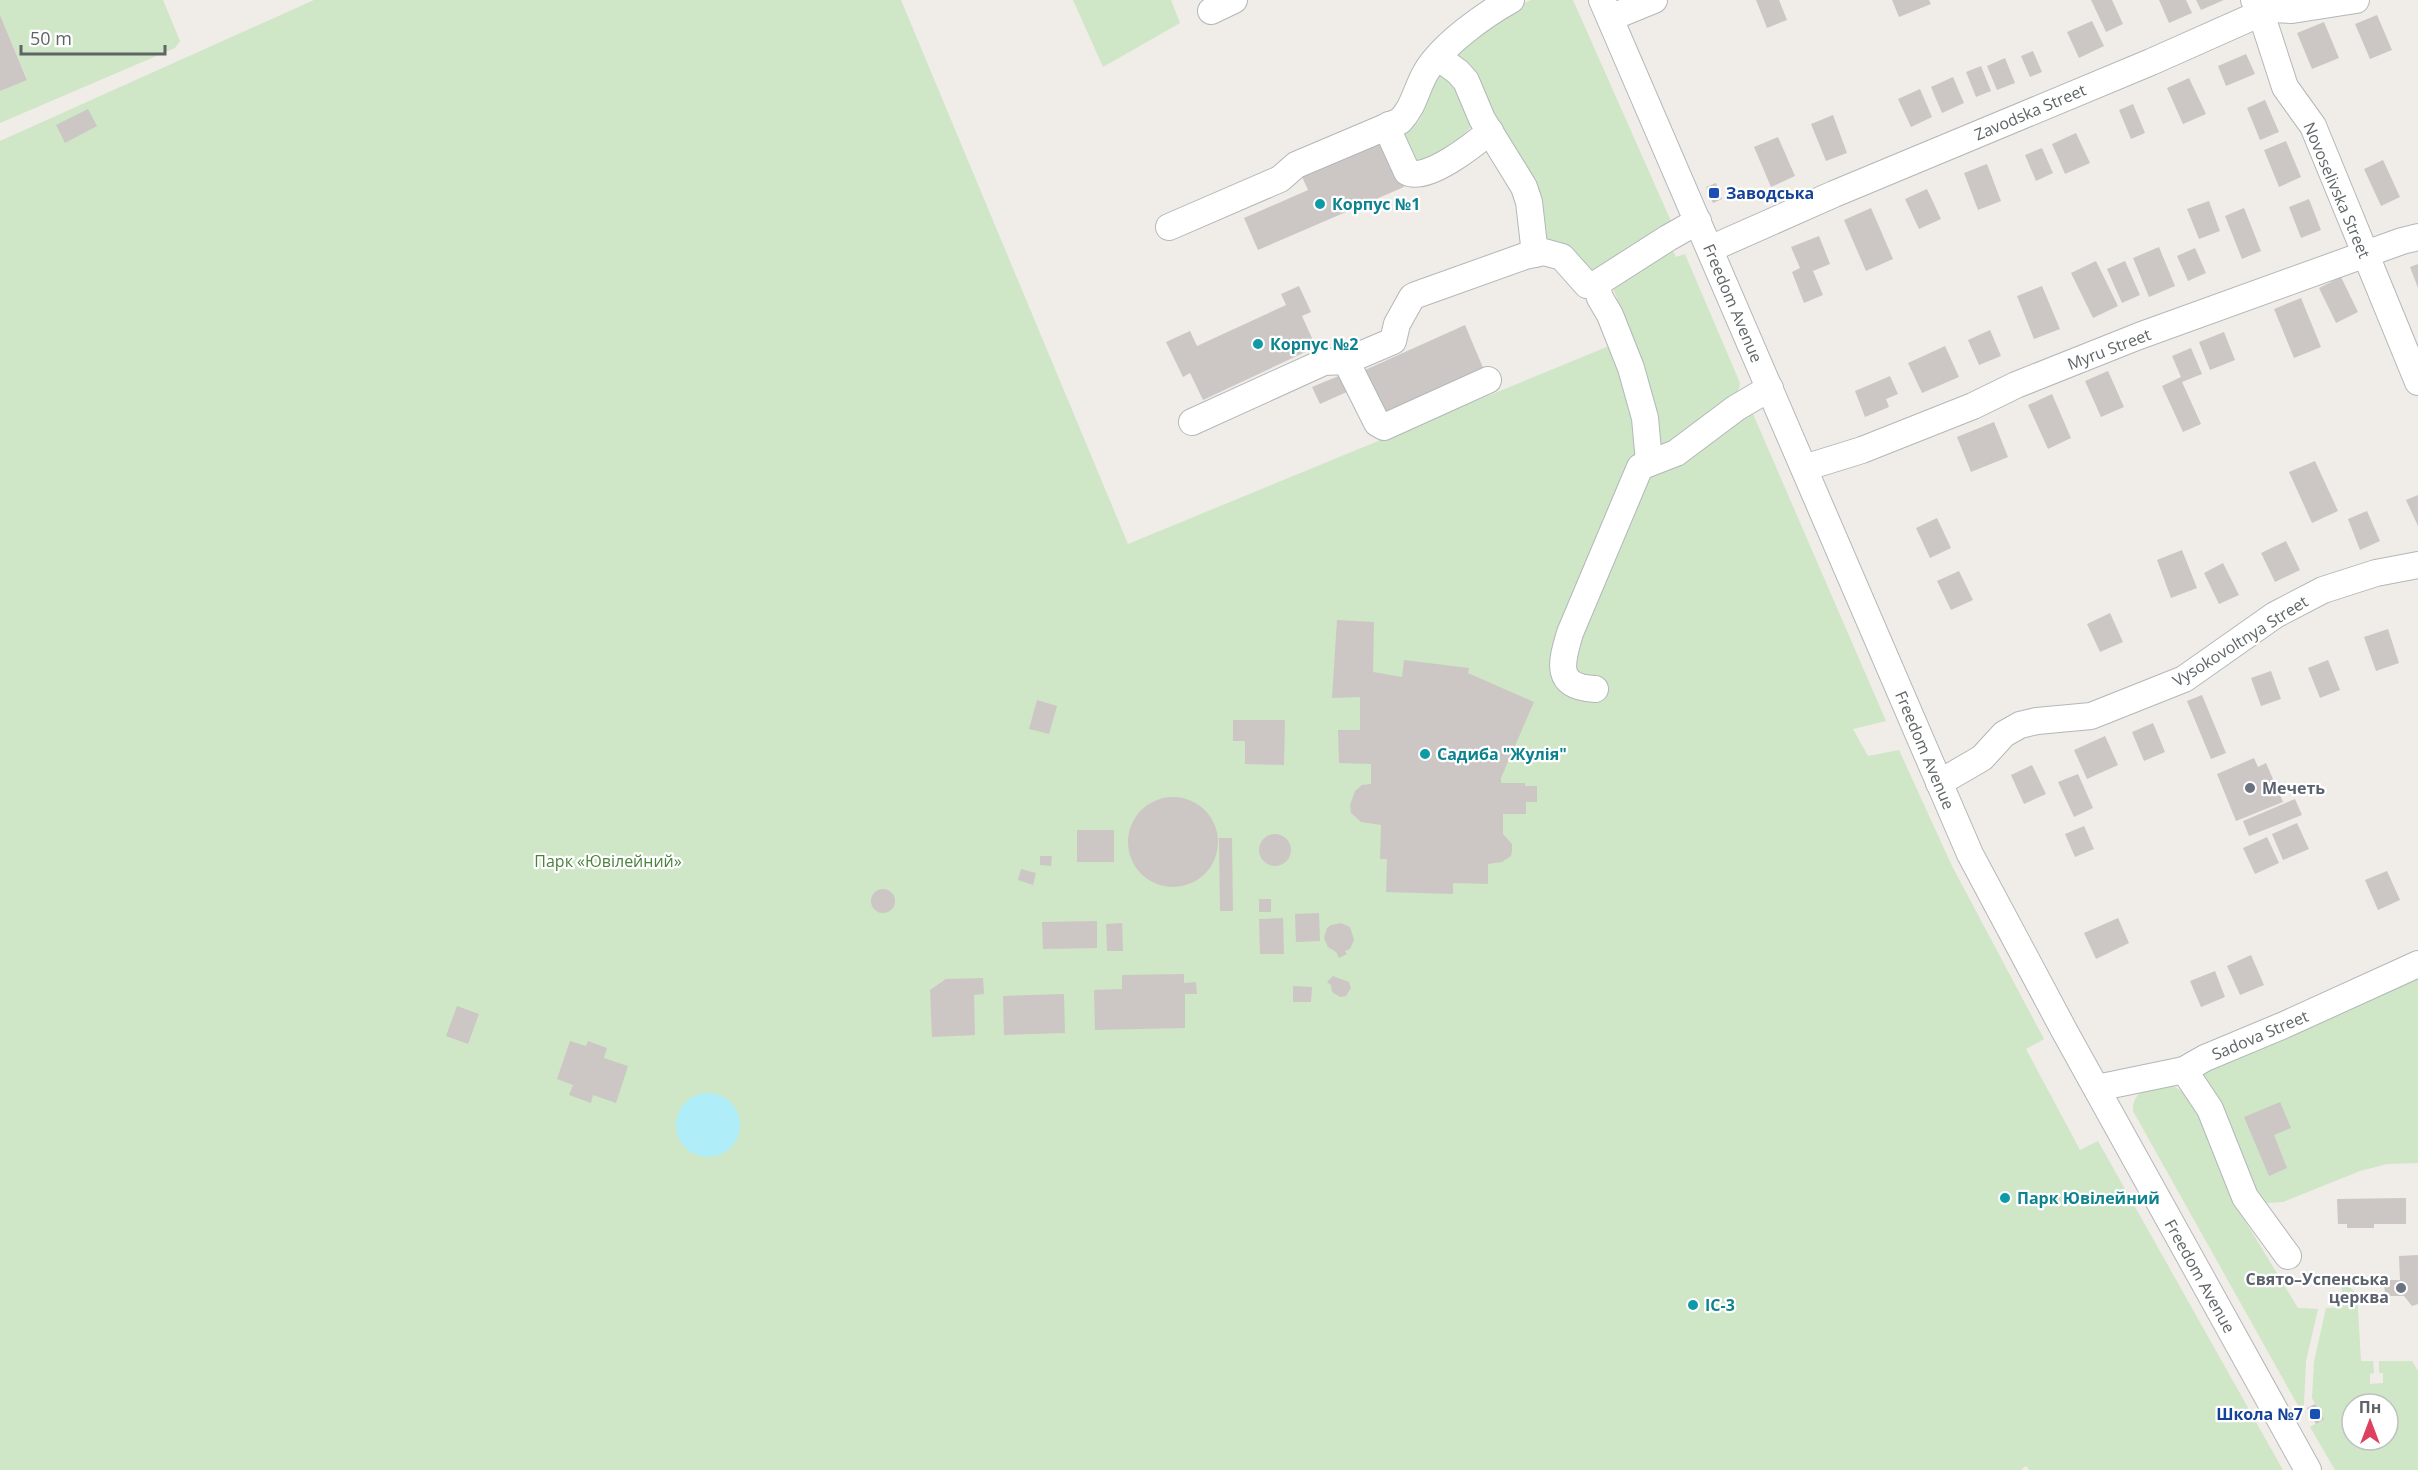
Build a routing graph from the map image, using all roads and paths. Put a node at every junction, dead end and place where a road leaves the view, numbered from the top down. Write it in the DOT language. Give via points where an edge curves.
graph roads {
  1 [pos="1234,0"];
  2 [pos="1654,0"];
  3 [pos="2356,0"];
  4 [pos="1503,2"];
  5 [pos="2257,6"];
  6 [pos="1606,9"];
  7 [pos="1211,11"];
  8 [pos="1438,58"];
  9 [pos="1389,125"];
  10 [pos="1490,131"];
  11 [pos="1698,221"];
  12 [pos="1169,227"];
  13 [pos="2418,237"];
  14 [pos="1710,249"];
  15 [pos="1534,254"];
  16 [pos="2365,254"];
  17 [pos="1596,284"];
  18 [pos="1346,361"];
  19 [pos="1488,380"];
  20 [pos="2418,382"];
  21 [pos="1770,388"];
  22 [pos="1192,422"];
  23 [pos="1649,462"];
  24 [pos="1804,468"];
  25 [pos="2418,565"];
  26 [pos="1595,689"];
  27 [pos="1939,783"];
  28 [pos="2418,964"];
  29 [pos="2184,1070"];
  30 [pos="2097,1088"];
  31 [pos="2288,1256"];
  32 [pos="2308,1470"];
  1 -- 7 [label="street"];
  2 -- 6 [label="street"];
  3 -- 5 [label="street, Zavodska Street" via="2292,10"];
  4 -- 8 [label="street"];
  5 -- 14 [label="street, Zavodska Street" via="2151,62"];
  5 -- 16 [label="street, Novoselivska Street" via="2285,87 2313,126"];
  6 -- 11 [label="street, Freedom Avenue"];
  8 -- 9 [label="street" via="1426,71 1410,111 1400,122"];
  8 -- 10 [label="street" via="1466,81"];
  9 -- 10 [label="street" via="1407,171 1414,174 1449,162"];
  9 -- 12 [label="street" via="1296,165 1280,179"];
  10 -- 15 [label="street" via="1524,187"];
  11 -- 14 [label="street, Freedom Avenue"];
  11 -- 17 [label="street"];
  13 -- 16 [label="street, Myru Street"];
  14 -- 21 [label="street, Freedom Avenue"];
  15 -- 17 [label="street" via="1544,252 1562,257 1587,285"];
  15 -- 18 [label="street" via="1412,297 1397,324 1393,341"];
  16 -- 20 [label="street, Novoselivska Street"];
  16 -- 24 [label="street, Myru Street" via="2139,336 1862,450"];
  17 -- 23 [label="street" via="1631,368 1645,418"];
  18 -- 19 [label="street" via="1377,423 1384,427"];
  18 -- 22 [label="street" via="1324,362"];
  21 -- 23 [label="street" via="1676,453"];
  21 -- 24 [label="street, Freedom Avenue"];
  23 -- 26 [label="street" via="1640,467 1564,652 1564,676 1572,685"];
  24 -- 27 [label="street, Freedom Avenue"];
  25 -- 27 [label="street, Vysokovoltnya Street" via="2323,590 2275,615 2184,680 2091,716 2020,725 2004,734 1982,759"];
  27 -- 30 [label="street, Freedom Avenue" via="1970,854"];
  28 -- 29 [label="street, Sadova Street"];
  29 -- 30 [label="street, Sadova Street"];
  29 -- 31 [label="street" via="2210,1109 2245,1197"];
  30 -- 32 [label="street, Freedom Avenue"];
}
